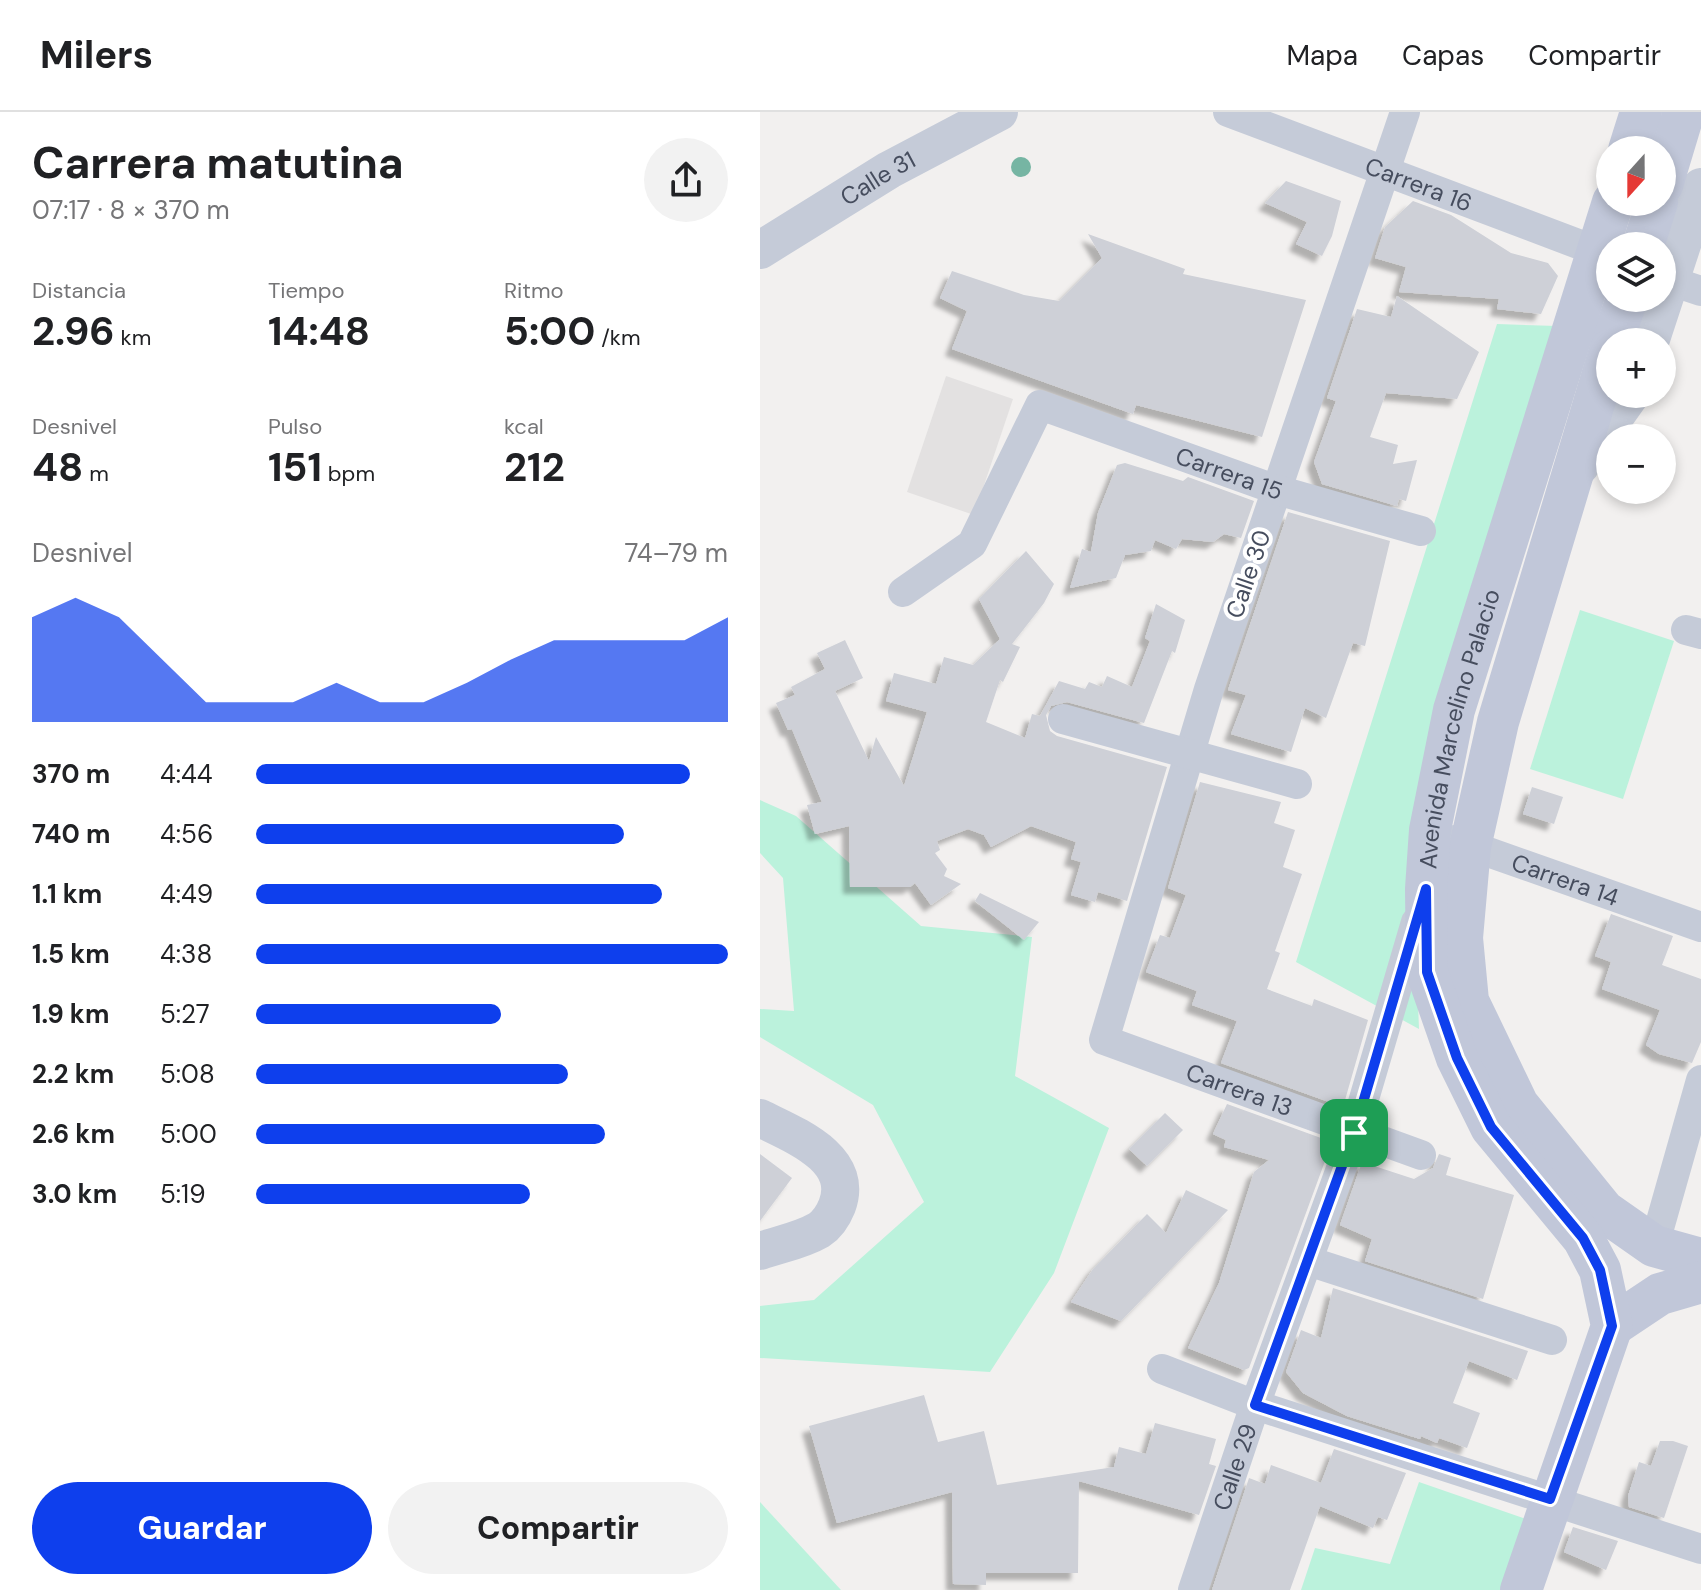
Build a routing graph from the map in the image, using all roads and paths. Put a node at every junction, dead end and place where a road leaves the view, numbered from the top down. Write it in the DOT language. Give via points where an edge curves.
graph roads {
  1 [pos="999,112"];
  2 [pos="1228,112"];
  3 [pos="1405,112"];
  4 [pos="1641,112"];
  5 [pos="1684,112"];
  6 [pos="1633,136"];
  7 [pos="1676,139"];
  8 [pos="1385,171"];
  9 [pos="1701,187"];
  10 [pos="760,250"];
  11 [pos="1596,250"];
  12 [pos="1596,277"];
  13 [pos="1686,286"];
  14 [pos="1659,328"];
  15 [pos="1596,397"];
  16 [pos="1621,408"];
  17 [pos="1573,475"];
  18 [pos="1277,490"];
  19 [pos="1421,531"];
  20 [pos="903,592"];
  21 [pos="1063,719"];
  22 [pos="1192,755"];
  23 [pos="1297,784"];
  24 [pos="1430,830"];
  25 [pos="1470,847"];
  26 [pos="1426,889"];
  27 [pos="1701,927"];
  28 [pos="1104,1040"];
  29 [pos="1701,1080"];
  30 [pos="760,1118"];
  31 [pos="1354,1133"];
  32 [pos="1421,1155"];
  33 [pos="1654,1246"];
  34 [pos="760,1251"];
  35 [pos="1701,1259"];
  36 [pos="1308,1261"];
  37 [pos="1701,1282"];
  38 [pos="1612,1326"];
  39 [pos="1552,1340"];
  40 [pos="1162,1369"];
  41 [pos="1255,1405"];
  42 [pos="1550,1499"];
  43 [pos="1701,1549"];
  44 [pos="1193,1590"];
  45 [pos="1521,1590"];
  1 -- 10 [label="street, Calle 31" via="889,170"];
  2 -- 8 [label="street, Carrera 16"];
  3 -- 8 [label="street, Calle 30"];
  4 -- 6 [label="main road"];
  5 -- 7 [label="main road"];
  8 -- 11 [label="street, Carrera 16"];
  8 -- 18 [label="street, Calle 30"];
  9 -- 13 [label="street"];
  12 -- 24 [label="main road, Avenida Marcelino Palacio" via="1454,710"];
  13 -- 14 [label="street"];
  15 -- 17 [label="main road, Avenida Marcelino Palacio"];
  16 -- 17 [label="street"];
  17 -- 25 [label="main road, Avenida Marcelino Palacio" via="1498,722"];
  18 -- 19 [label="street, Carrera 15"];
  18 -- 20 [label="street, Carrera 15" via="1040,405 972,544"];
  18 -- 22 [label="street, Calle 30"];
  21 -- 22 [label="street"];
  22 -- 23 [label="street"];
  22 -- 28 [label="street, Calle 30"];
  24 -- 25 [label="street, Carrera 14"];
  24 -- 26 [label="main road, Avenida Marcelino Palacio"];
  25 -- 27 [label="street, Carrera 14"];
  25 -- 33 [label="main road, Avenida Marcelino Palacio" via="1462,938 1468,1001 1518,1105 1604,1211"];
  26 -- 31 [label="street, Calle 29"];
  26 -- 38 [label="main road, Avenida Marcelino Palacio" via="1427,972 1457,1058 1491,1127 1583,1238 1600,1270"];
  28 -- 31 [label="street, Carrera 13"];
  29 -- 33 [label="street"];
  30 -- 34 [label="street" via="805,1141 834,1165 841,1182 833,1217 821,1229"];
  31 -- 32 [label="street, Carrera 13"];
  31 -- 36 [label="street, Calle 29"];
  33 -- 35 [label="main road, Avenida Marcelino Palacio"];
  36 -- 39 [label="street"];
  36 -- 41 [label="street, Calle 29"];
  37 -- 38 [label="main road" via="1660,1294"];
  38 -- 42 [label="main road"];
  40 -- 41 [label="street"];
  41 -- 42 [label="street"];
  41 -- 44 [label="street, Calle 29"];
  42 -- 43 [label="street"];
  42 -- 45 [label="main road"];
}
